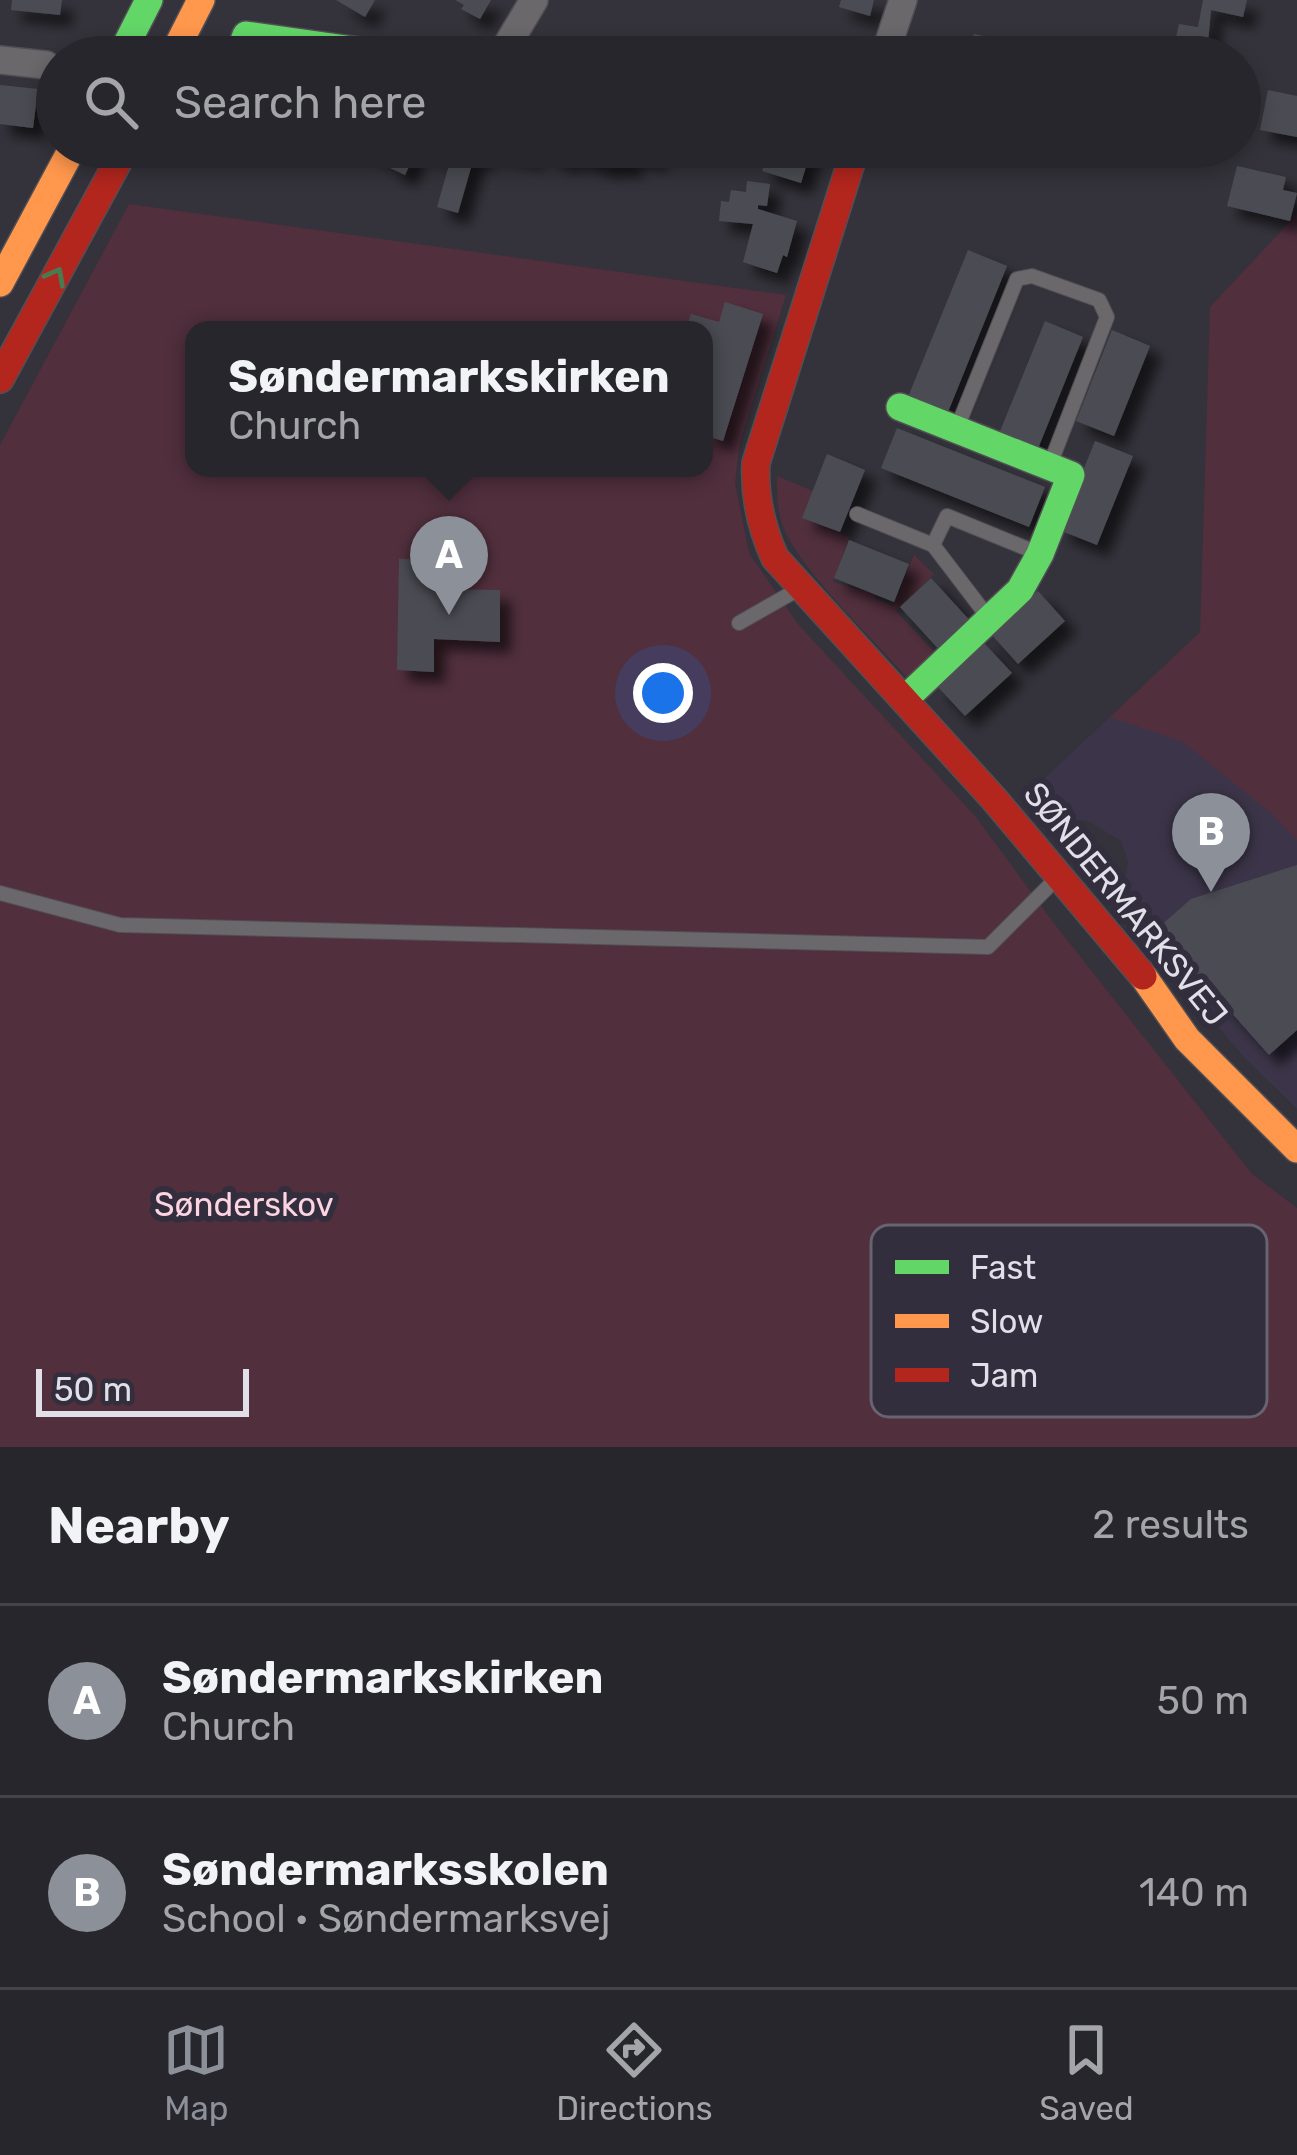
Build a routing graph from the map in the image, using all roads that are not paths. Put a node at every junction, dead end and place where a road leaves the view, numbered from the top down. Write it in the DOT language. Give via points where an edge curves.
graph roads {
  1 [pos="149,0"];
  2 [pos="201,0"];
  3 [pos="534,0"];
  4 [pos="902,0"];
  5 [pos="131,36"];
  6 [pos="183,36"];
  7 [pos="513,36"];
  8 [pos="891,36"];
  9 [pos="0,60"];
  10 [pos="36,64"];
  11 [pos="62,168"];
  12 [pos="115,168"];
  13 [pos="849,168"];
  14 [pos="0,283"];
  15 [pos="0,379"];
  16 [pos="900,407"];
  17 [pos="956,429"];
  18 [pos="1049,466"];
  19 [pos="857,514"];
  20 [pos="933,545"];
  21 [pos="1040,554"];
  22 [pos="800,588"];
  23 [pos="990,620"];
  24 [pos="739,623"];
  25 [pos="906,698"];
  26 [pos="1058,877"];
  27 [pos="0,893"];
  28 [pos="1297,1149"];
  1 -- 5 [label="street"];
  2 -- 6 [label="street"];
  3 -- 7 [label="street"];
  4 -- 8 [label="street"];
  9 -- 10 [label="street"];
  11 -- 14 [label="street"];
  15 -- 12 [label="street, one-way"];
  13 -- 22 [label="street, SØNDERMARKSVEJ" via="756,464 759,522"];
  16 -- 17 [label="street"];
  17 -- 18 [label="street"];
  17 -- 18 [label="lane" via="1017,280 1032,276 1099,300 1107,317"];
  18 -- 21 [label="street" via="1071,475"];
  19 -- 20 [label="lane"];
  20 -- 21 [label="lane" via="947,516"];
  20 -- 23 [label="lane"];
  21 -- 23 [label="street"];
  22 -- 24 [label="lane"];
  22 -- 25 [label="street, SØNDERMARKSVEJ"];
  23 -- 25 [label="street"];
  25 -- 26 [label="street, SØNDERMARKSVEJ"];
  26 -- 27 [label="lane" via="988,947 120,925"];
  26 -- 28 [label="street, SØNDERMARKSVEJ" via="1186,1040"];
}
